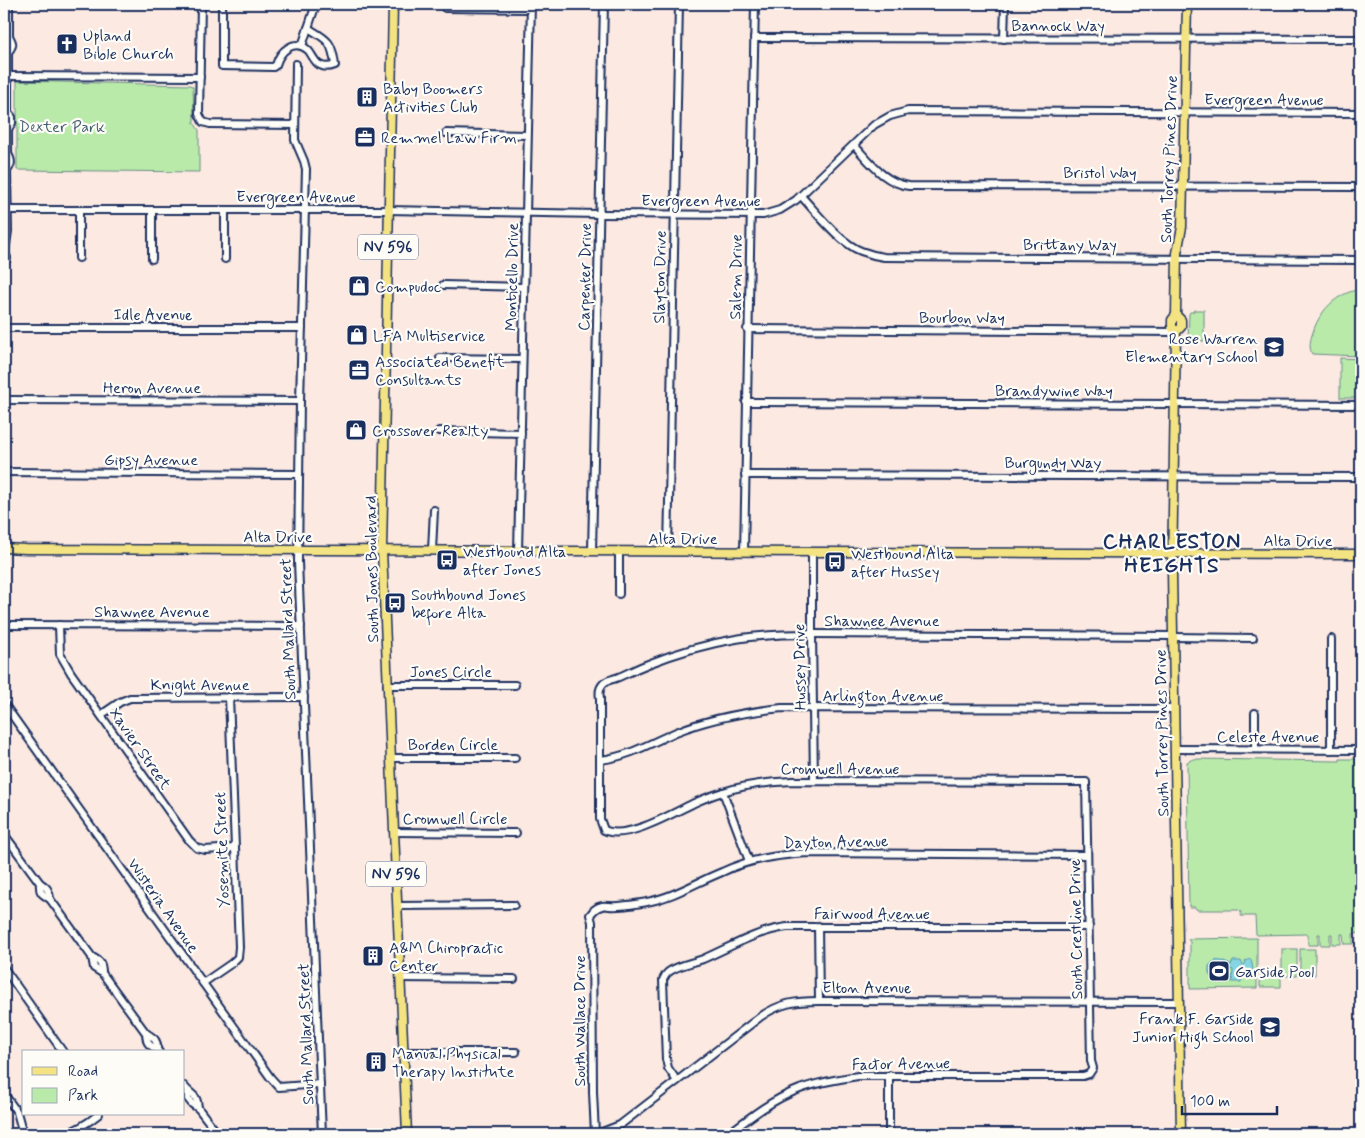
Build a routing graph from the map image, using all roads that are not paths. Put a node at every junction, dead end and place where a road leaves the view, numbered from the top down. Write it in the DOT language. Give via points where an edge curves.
graph roads {
  1 [pos="9,4"];
  2 [pos="201,4"];
  3 [pos="222,4"];
  4 [pos="316,4"];
  5 [pos="393,4"];
  6 [pos="604,4"];
  7 [pos="679,4"];
  8 [pos="755,4"];
  9 [pos="1005,4"];
  10 [pos="1187,4"];
  11 [pos="530,6"];
  12 [pos="445,8"];
  13 [pos="308,28"];
  14 [pos="754,38"];
  15 [pos="1004,38"];
  16 [pos="1187,38"];
  17 [pos="1361,39"];
  18 [pos="302,46"];
  19 [pos="296,64"];
  20 [pos="8,76"];
  21 [pos="200,78"];
  22 [pos="1185,112"];
  23 [pos="1361,113"];
  24 [pos="295,125"];
  25 [pos="446,133"];
  26 [pos="527,135"];
  27 [pos="854,145"];
  28 [pos="1183,186"];
  29 [pos="1361,187"];
  30 [pos="801,196"];
  31 [pos="6,210"];
  32 [pos="79,210"];
  33 [pos="152,210"];
  34 [pos="225,210"];
  35 [pos="305,210"];
  36 [pos="388,210"];
  37 [pos="526,213"];
  38 [pos="599,214"];
  39 [pos="674,214"];
  40 [pos="750,215"];
  41 [pos="4,253"];
  42 [pos="79,258"];
  43 [pos="1177,258"];
  44 [pos="152,259"];
  45 [pos="225,259"];
  46 [pos="1361,260"];
  47 [pos="4,265"];
  48 [pos="442,285"];
  49 [pos="524,287"];
  50 [pos="4,328"];
  51 [pos="302,328"];
  52 [pos="747,329"];
  53 [pos="1176,332"];
  54 [pos="440,358"];
  55 [pos="522,359"];
  56 [pos="4,400"];
  57 [pos="300,401"];
  58 [pos="746,402"];
  59 [pos="1175,404"];
  60 [pos="1361,405"];
  61 [pos="439,431"];
  62 [pos="521,433"];
  63 [pos="4,472"];
  64 [pos="298,474"];
  65 [pos="745,475"];
  66 [pos="1173,476"];
  67 [pos="1361,477"];
  68 [pos="434,510"];
  69 [pos="4,548"];
  70 [pos="298,550"];
  71 [pos="382,550"];
  72 [pos="432,550"];
  73 [pos="518,551"];
  74 [pos="592,551"];
  75 [pos="619,551"];
  76 [pos="668,551"];
  77 [pos="744,552"];
  78 [pos="812,552"];
  79 [pos="1172,554"];
  80 [pos="1361,554"];
  81 [pos="619,594"];
  82 [pos="4,624"];
  83 [pos="59,625"];
  84 [pos="301,626"];
  85 [pos="812,634"];
  86 [pos="1173,636"];
  87 [pos="1253,638"];
  88 [pos="1331,639"];
  89 [pos="387,685"];
  90 [pos="515,685"];
  91 [pos="229,697"];
  92 [pos="304,698"];
  93 [pos="4,704"];
  94 [pos="814,708"];
  95 [pos="1174,709"];
  96 [pos="1255,713"];
  97 [pos="101,715"];
  98 [pos="1175,749"];
  99 [pos="1255,749"];
  100 [pos="1331,750"];
  101 [pos="1361,750"];
  102 [pos="391,758"];
  103 [pos="515,758"];
  104 [pos="600,760"];
  105 [pos="814,781"];
  106 [pos="1086,782"];
  107 [pos="723,792"];
  108 [pos="394,832"];
  109 [pos="516,833"];
  110 [pos="4,834"];
  111 [pos="235,848"];
  112 [pos="1087,855"];
  113 [pos="749,861"];
  114 [pos="514,905"];
  115 [pos="397,906"];
  116 [pos="595,909"];
  117 [pos="818,926"];
  118 [pos="1089,927"];
  119 [pos="4,968"];
  120 [pos="400,978"];
  121 [pos="514,979"];
  122 [pos="203,983"];
  123 [pos="819,1001"];
  124 [pos="1090,1002"];
  125 [pos="1179,1002"];
  126 [pos="62,1050"];
  127 [pos="158,1050"];
  128 [pos="403,1052"];
  129 [pos="516,1052"];
  130 [pos="1089,1074"];
  131 [pos="889,1075"];
  132 [pos="677,1082"];
  133 [pos="320,1084"];
  134 [pos="186,1089"];
  135 [pos="4,1094"];
  136 [pos="97,1116"];
  137 [pos="23,1134"];
  138 [pos="64,1134"];
  139 [pos="218,1134"];
  140 [pos="322,1134"];
  141 [pos="407,1134"];
  142 [pos="596,1134"];
  143 [pos="728,1134"];
  144 [pos="889,1134"];
  145 [pos="1181,1134"];
  1 -- 20 [label="street" via="5,41"];
  2 -- 21 [label="street"];
  3 -- 18 [label="street" via="222,66 273,66 288,47"];
  4 -- 13 [label="street"];
  5 -- 36 [label="main road, South Jones Boulevard / NV 596"];
  6 -- 38 [label="street, Carpenter Drive"];
  7 -- 39 [label="street, Slayton Drive"];
  8 -- 14 [label="street, Salem Drive"];
  9 -- 15 [label="street"];
  10 -- 16 [label="main road, South Torrey Pines Drive"];
  11 -- 12 [label="street"];
  11 -- 26 [label="street, Monticello Drive"];
  13 -- 18 [label="street"];
  13 -- 18 [label="street" via="327,40 335,65 317,64 312,54"];
  14 -- 15 [label="street, Bannock Way"];
  14 -- 40 [label="street, Salem Drive"];
  15 -- 16 [label="street, Bannock Way"];
  16 -- 17 [label="street, Bannock Way"];
  16 -- 22 [label="main road, South Torrey Pines Drive"];
  19 -- 24 [label="street, South Mallard Street"];
  20 -- 21 [label="street"];
  20 -- 31 [label="street" via="8,112 4,123 8,128 8,154 12,164 8,171"];
  21 -- 24 [label="street" via="199,114 203,122"];
  22 -- 23 [label="street, Evergreen Avenue"];
  22 -- 27 [label="street, Evergreen Avenue" via="908,111 874,125"];
  22 -- 28 [label="main road, South Torrey Pines Drive"];
  24 -- 35 [label="street, South Mallard Street" via="295,140 306,169"];
  25 -- 26 [label="street"];
  26 -- 37 [label="street, Monticello Drive"];
  27 -- 28 [label="street, Bristol Way" via="883,176 909,186"];
  27 -- 30 [label="street, Evergreen Avenue"];
  28 -- 29 [label="street, Bristol Way"];
  28 -- 43 [label="main road, South Torrey Pines Drive"];
  30 -- 40 [label="street, Evergreen Avenue" via="780,210"];
  30 -- 43 [label="street, Brittany Way" via="848,244 884,257"];
  31 -- 32 [label="street, Evergreen Avenue"];
  31 -- 41 [label="street" via="8,231"];
  32 -- 33 [label="street, Evergreen Avenue"];
  32 -- 42 [label="street"];
  33 -- 34 [label="street, Evergreen Avenue"];
  33 -- 44 [label="street"];
  34 -- 35 [label="street, Evergreen Avenue"];
  34 -- 45 [label="street"];
  35 -- 36 [label="street, Evergreen Avenue"];
  35 -- 51 [label="street, South Mallard Street"];
  36 -- 37 [label="street, Evergreen Avenue"];
  36 -- 71 [label="main road, South Jones Boulevard / NV 596"];
  37 -- 38 [label="street, Evergreen Avenue"];
  37 -- 49 [label="street, Monticello Drive"];
  38 -- 39 [label="street, Evergreen Avenue"];
  38 -- 74 [label="street, Carpenter Drive"];
  39 -- 40 [label="street, Evergreen Avenue"];
  39 -- 76 [label="street, Slayton Drive"];
  40 -- 52 [label="street, Salem Drive"];
  41 -- 47 [label="street" via="7,258"];
  43 -- 46 [label="street, Brittany Way"];
  43 -- 53 [label="main road, South Torrey Pines Drive" via="1176,315 1172,320"];
  48 -- 49 [label="street"];
  49 -- 55 [label="street, Monticello Drive"];
  50 -- 51 [label="street, Idle Avenue"];
  51 -- 57 [label="street, South Mallard Street"];
  52 -- 53 [label="street, Bourbon Way"];
  52 -- 58 [label="street, Salem Drive"];
  53 -- 59 [label="main road, South Torrey Pines Drive"];
  54 -- 55 [label="street"];
  55 -- 62 [label="street, Monticello Drive"];
  56 -- 57 [label="street, Heron Avenue"];
  57 -- 64 [label="street, South Mallard Street"];
  58 -- 59 [label="street, Brandywine Way"];
  58 -- 65 [label="street, Salem Drive"];
  59 -- 60 [label="street, Brandywine Way"];
  59 -- 66 [label="main road, South Torrey Pines Drive"];
  61 -- 62 [label="street"];
  62 -- 73 [label="street, Monticello Drive"];
  63 -- 64 [label="street, Gipsy Avenue"];
  64 -- 70 [label="street, South Mallard Street"];
  65 -- 66 [label="street, Burgundy Way"];
  65 -- 77 [label="street, Salem Drive"];
  66 -- 67 [label="street, Burgundy Way"];
  66 -- 79 [label="main road, South Torrey Pines Drive"];
  68 -- 72 [label="street"];
  69 -- 70 [label="main road, Alta Drive"];
  70 -- 71 [label="main road, Alta Drive"];
  70 -- 84 [label="street, South Mallard Street"];
  71 -- 72 [label="main road, Alta Drive"];
  71 -- 89 [label="main road, South Jones Boulevard / NV 596"];
  72 -- 73 [label="main road, Alta Drive"];
  73 -- 74 [label="main road, Alta Drive"];
  74 -- 75 [label="main road, Alta Drive"];
  75 -- 76 [label="main road, Alta Drive"];
  75 -- 81 [label="street"];
  76 -- 77 [label="main road, Alta Drive"];
  77 -- 78 [label="main road, Alta Drive"];
  78 -- 79 [label="main road, Alta Drive"];
  78 -- 85 [label="street, Hussey Drive"];
  79 -- 80 [label="main road, Alta Drive"];
  79 -- 86 [label="main road, South Torrey Pines Drive"];
  82 -- 83 [label="street, Shawnee Avenue"];
  83 -- 84 [label="street, Shawnee Avenue"];
  83 -- 97 [label="street, Xavier Street" via="60,654"];
  84 -- 92 [label="street, South Mallard Street"];
  85 -- 86 [label="street, Shawnee Avenue"];
  85 -- 94 [label="street, Hussey Drive"];
  85 -- 104 [label="street, Shawnee Avenue" via="735,639 646,664 606,681 599,692"];
  86 -- 87 [label="street, Shawnee Avenue"];
  86 -- 95 [label="main road, South Torrey Pines Drive"];
  88 -- 100 [label="street"];
  89 -- 90 [label="street, Jones Circle"];
  89 -- 102 [label="main road, South Jones Boulevard / NV 596"];
  91 -- 92 [label="street, Knight Avenue"];
  91 -- 97 [label="street, Knight Avenue" via="130,698"];
  91 -- 111 [label="street, Yosemite Street"];
  92 -- 133 [label="street, South Mallard Street"];
  93 -- 122 [label="street, Wisteria Avenue"];
  94 -- 95 [label="street, Arlington Avenue"];
  94 -- 104 [label="street, Arlington Avenue" via="724,716 677,732 631,753"];
  94 -- 105 [label="street, Hussey Drive"];
  95 -- 98 [label="main road, South Torrey Pines Drive"];
  96 -- 99 [label="street"];
  97 -- 111 [label="street, Xavier Street" via="197,848"];
  98 -- 99 [label="street, Celeste Avenue"];
  98 -- 125 [label="main road, South Torrey Pines Drive"];
  99 -- 100 [label="street, Celeste Avenue"];
  100 -- 101 [label="street, Celeste Avenue"];
  102 -- 103 [label="street, Borden Circle"];
  102 -- 108 [label="main road, South Jones Boulevard / NV 596"];
  104 -- 107 [label="street, Cromwell Avenue" via="600,819 604,830 610,833 639,828"];
  105 -- 106 [label="street, Cromwell Avenue"];
  105 -- 107 [label="street, Cromwell Avenue" via="772,782"];
  106 -- 112 [label="street, South Crestline Drive"];
  107 -- 113 [label="street"];
  108 -- 109 [label="street, Cromwell Circle"];
  108 -- 115 [label="main road, South Jones Boulevard / NV 596"];
  110 -- 127 [label="street" via="40,883 46,886 50,899 92,957 102,964 102,973 146,1034 154,1038"];
  111 -- 122 [label="street, Yosemite Street" via="238,957"];
  112 -- 113 [label="street, Dayton Avenue" via="807,853"];
  112 -- 118 [label="street, South Crestline Drive"];
  113 -- 116 [label="street, Dayton Avenue" via="669,896 634,904 602,905"];
  114 -- 115 [label="street"];
  115 -- 120 [label="main road, South Jones Boulevard / NV 596"];
  116 -- 142 [label="street, South Wallace Drive" via="590,915 592,1092"];
  117 -- 118 [label="street, Fairwood Avenue"];
  117 -- 123 [label="street"];
  117 -- 132 [label="street, Fairwood Avenue" via="787,926 759,933 666,974 663,980 666,1059"];
  118 -- 124 [label="street, South Crestline Drive"];
  119 -- 126 [label="street"];
  120 -- 121 [label="street"];
  120 -- 128 [label="main road, South Jones Boulevard / NV 596"];
  122 -- 133 [label="street, Wisteria Avenue" via="279,1086"];
  123 -- 124 [label="street, Elton Avenue"];
  123 -- 132 [label="street, Elton Avenue" via="790,1003 769,1011"];
  124 -- 125 [label="street, Elton Avenue"];
  124 -- 130 [label="street, South Crestline Drive" via="1093,1068"];
  125 -- 145 [label="main road, South Torrey Pines Drive"];
  128 -- 129 [label="street"];
  128 -- 141 [label="main road, South Jones Boulevard / NV 596"];
  130 -- 131 [label="street, Factor Avenue"];
  131 -- 143 [label="street, Factor Avenue" via="858,1076 800,1089 774,1101"];
  131 -- 144 [label="street"];
  132 -- 142 [label="street, Elton Avenue" via="620,1125"];
  133 -- 140 [label="street, South Mallard Street"];
  134 -- 139 [label="street" via="198,1100 198,1108"];
  135 -- 137 [label="street" via="17,1112"];
  136 -- 138 [label="street"];
}
